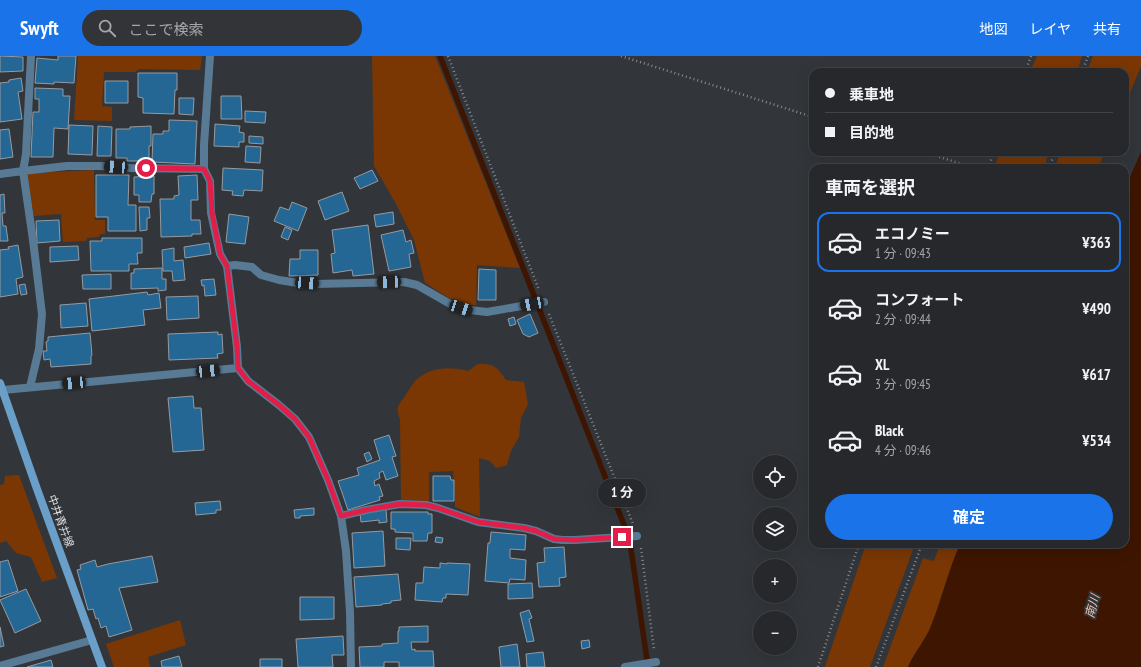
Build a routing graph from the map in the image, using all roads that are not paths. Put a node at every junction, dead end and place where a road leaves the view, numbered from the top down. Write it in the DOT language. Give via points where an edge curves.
graph roads {
  1 [pos="31,56"];
  2 [pos="210,56"];
  3 [pos="204,169"];
  4 [pos="23,170"];
  5 [pos="0,174"];
  6 [pos="227,266"];
  7 [pos="544,302"];
  8 [pos="238,368"];
  9 [pos="1,386"];
  10 [pos="30,387"];
  11 [pos="341,516"];
  12 [pos="637,536"];
  13 [pos="92,640"];
  14 [pos="656,662"];
  15 [pos="0,666"];
  16 [pos="102,667"];
  17 [pos="351,667"];
  18 [pos="625,667"];
  1 -- 4 [label="street"];
  2 -- 3 [label="street"];
  3 -- 4 [label="street" via="67,166"];
  3 -- 6 [label="street" via="210,181 212,213 220,254"];
  4 -- 5 [label="street"];
  4 -- 10 [label="street" via="42,314 39,349"];
  6 -- 7 [label="street" via="252,267 261,275 298,283 404,282 416,285 452,305 487,312"];
  6 -- 8 [label="street"];
  8 -- 10 [label="street"];
  8 -- 11 [label="street" via="248,381 295,419 309,437"];
  9 -- 10 [label="street"];
  9 -- 13 [label="main road, 中井青井線"];
  11 -- 12 [label="street" via="400,504 426,505 478,522 536,531 554,539"];
  11 -- 17 [label="street" via="346,551"];
  13 -- 15 [label="street"];
  13 -- 16 [label="main road, 中井青井線"];
  14 -- 18 [label="street"];
}
